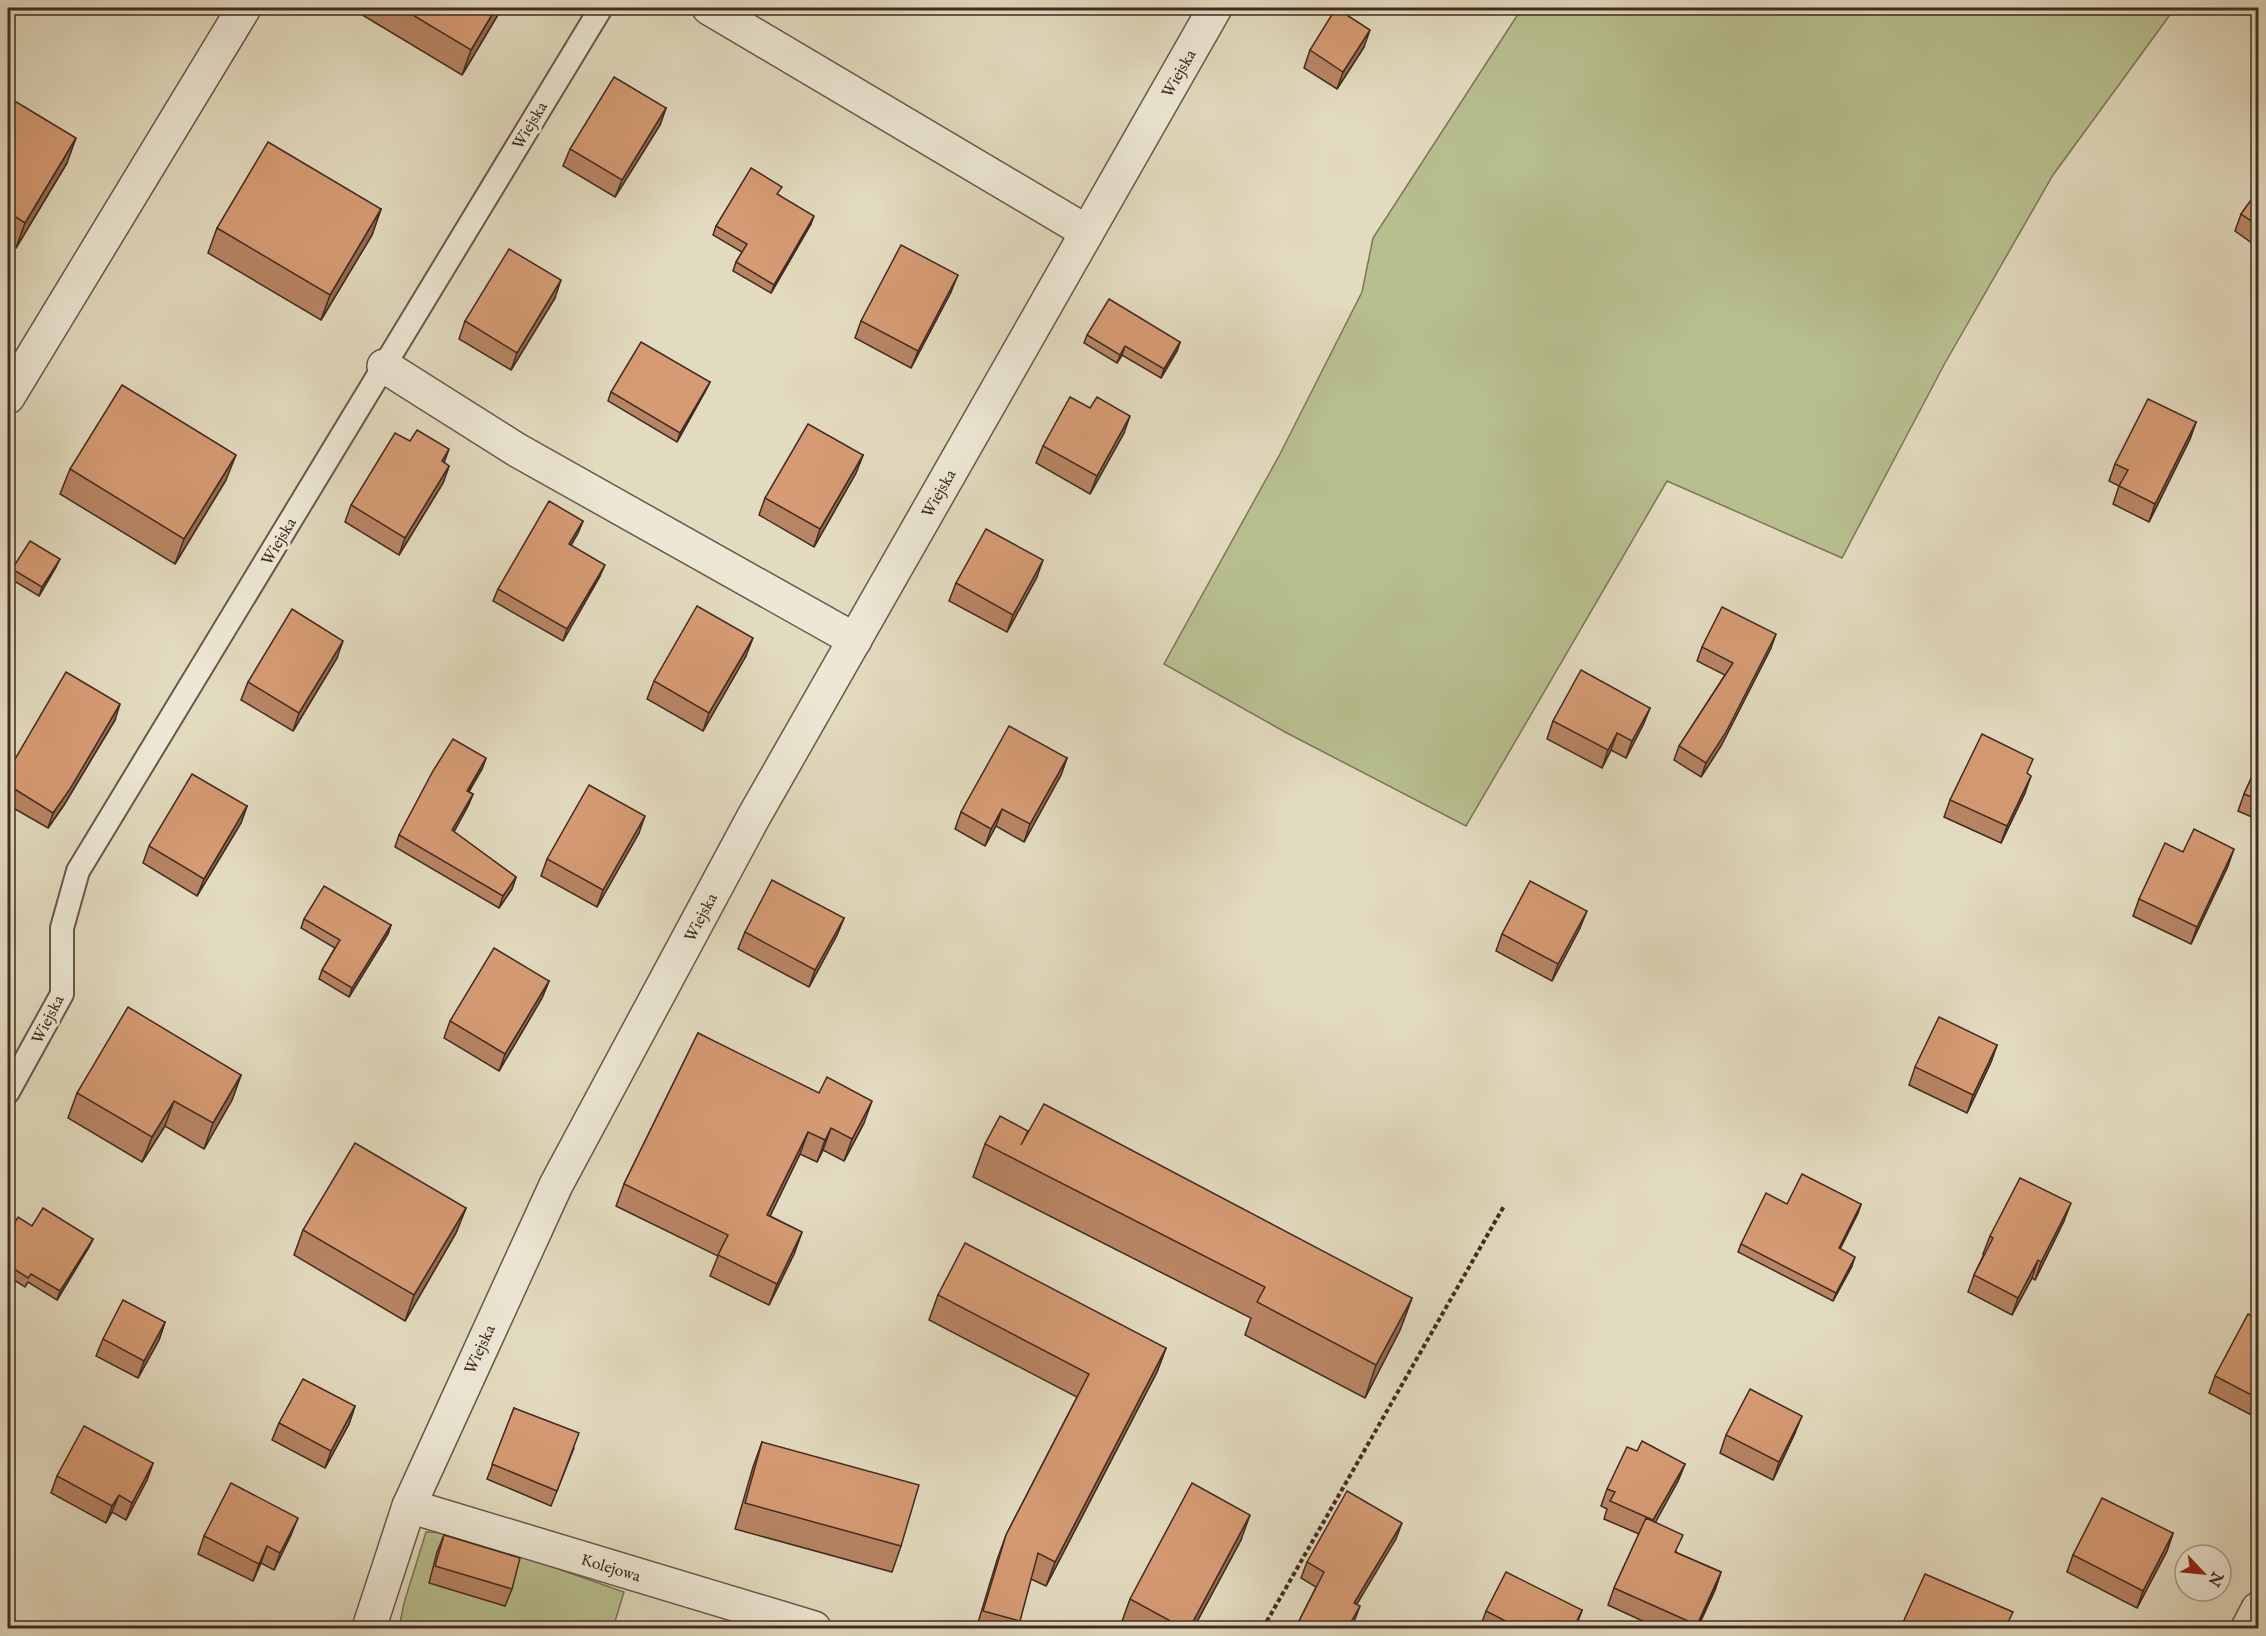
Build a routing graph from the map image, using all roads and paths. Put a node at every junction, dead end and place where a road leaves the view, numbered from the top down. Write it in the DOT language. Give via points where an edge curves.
graph roads {
  1 [pos="244,8"];
  2 [pos="600,8"];
  3 [pos="709,8"];
  4 [pos="1215,8"];
  5 [pos="1087,232"];
  6 [pos="384,366"];
  7 [pos="8,397"];
  8 [pos="855,640"];
  9 [pos="8,1092"];
  10 [pos="1504,1206"];
  11 [pos="409,1506"];
  12 [pos="2259,1609"];
  13 [pos="369,1629"];
  14 [pos="814,1629"];
  15 [pos="1263,1629"];
  16 [pos="2248,1629"];
  1 -- 7 [label="street"];
  2 -- 6 [label="lane, Wiejska"];
  3 -- 5 [label="street"];
  4 -- 5 [label="street, Wiejska"];
  5 -- 8 [label="street, Wiejska"];
  6 -- 8 [label="street" via="517,450"];
  6 -- 9 [label="lane, Wiejska" via="78,871 62,928 62,994"];
  8 -- 11 [label="street, Wiejska" via="753,818 556,1185"];
  10 -- 15 [label="path"];
  11 -- 13 [label="street, Wiejska"];
  11 -- 14 [label="street, Kolejowa"];
  12 -- 16 [label="street"];
}
